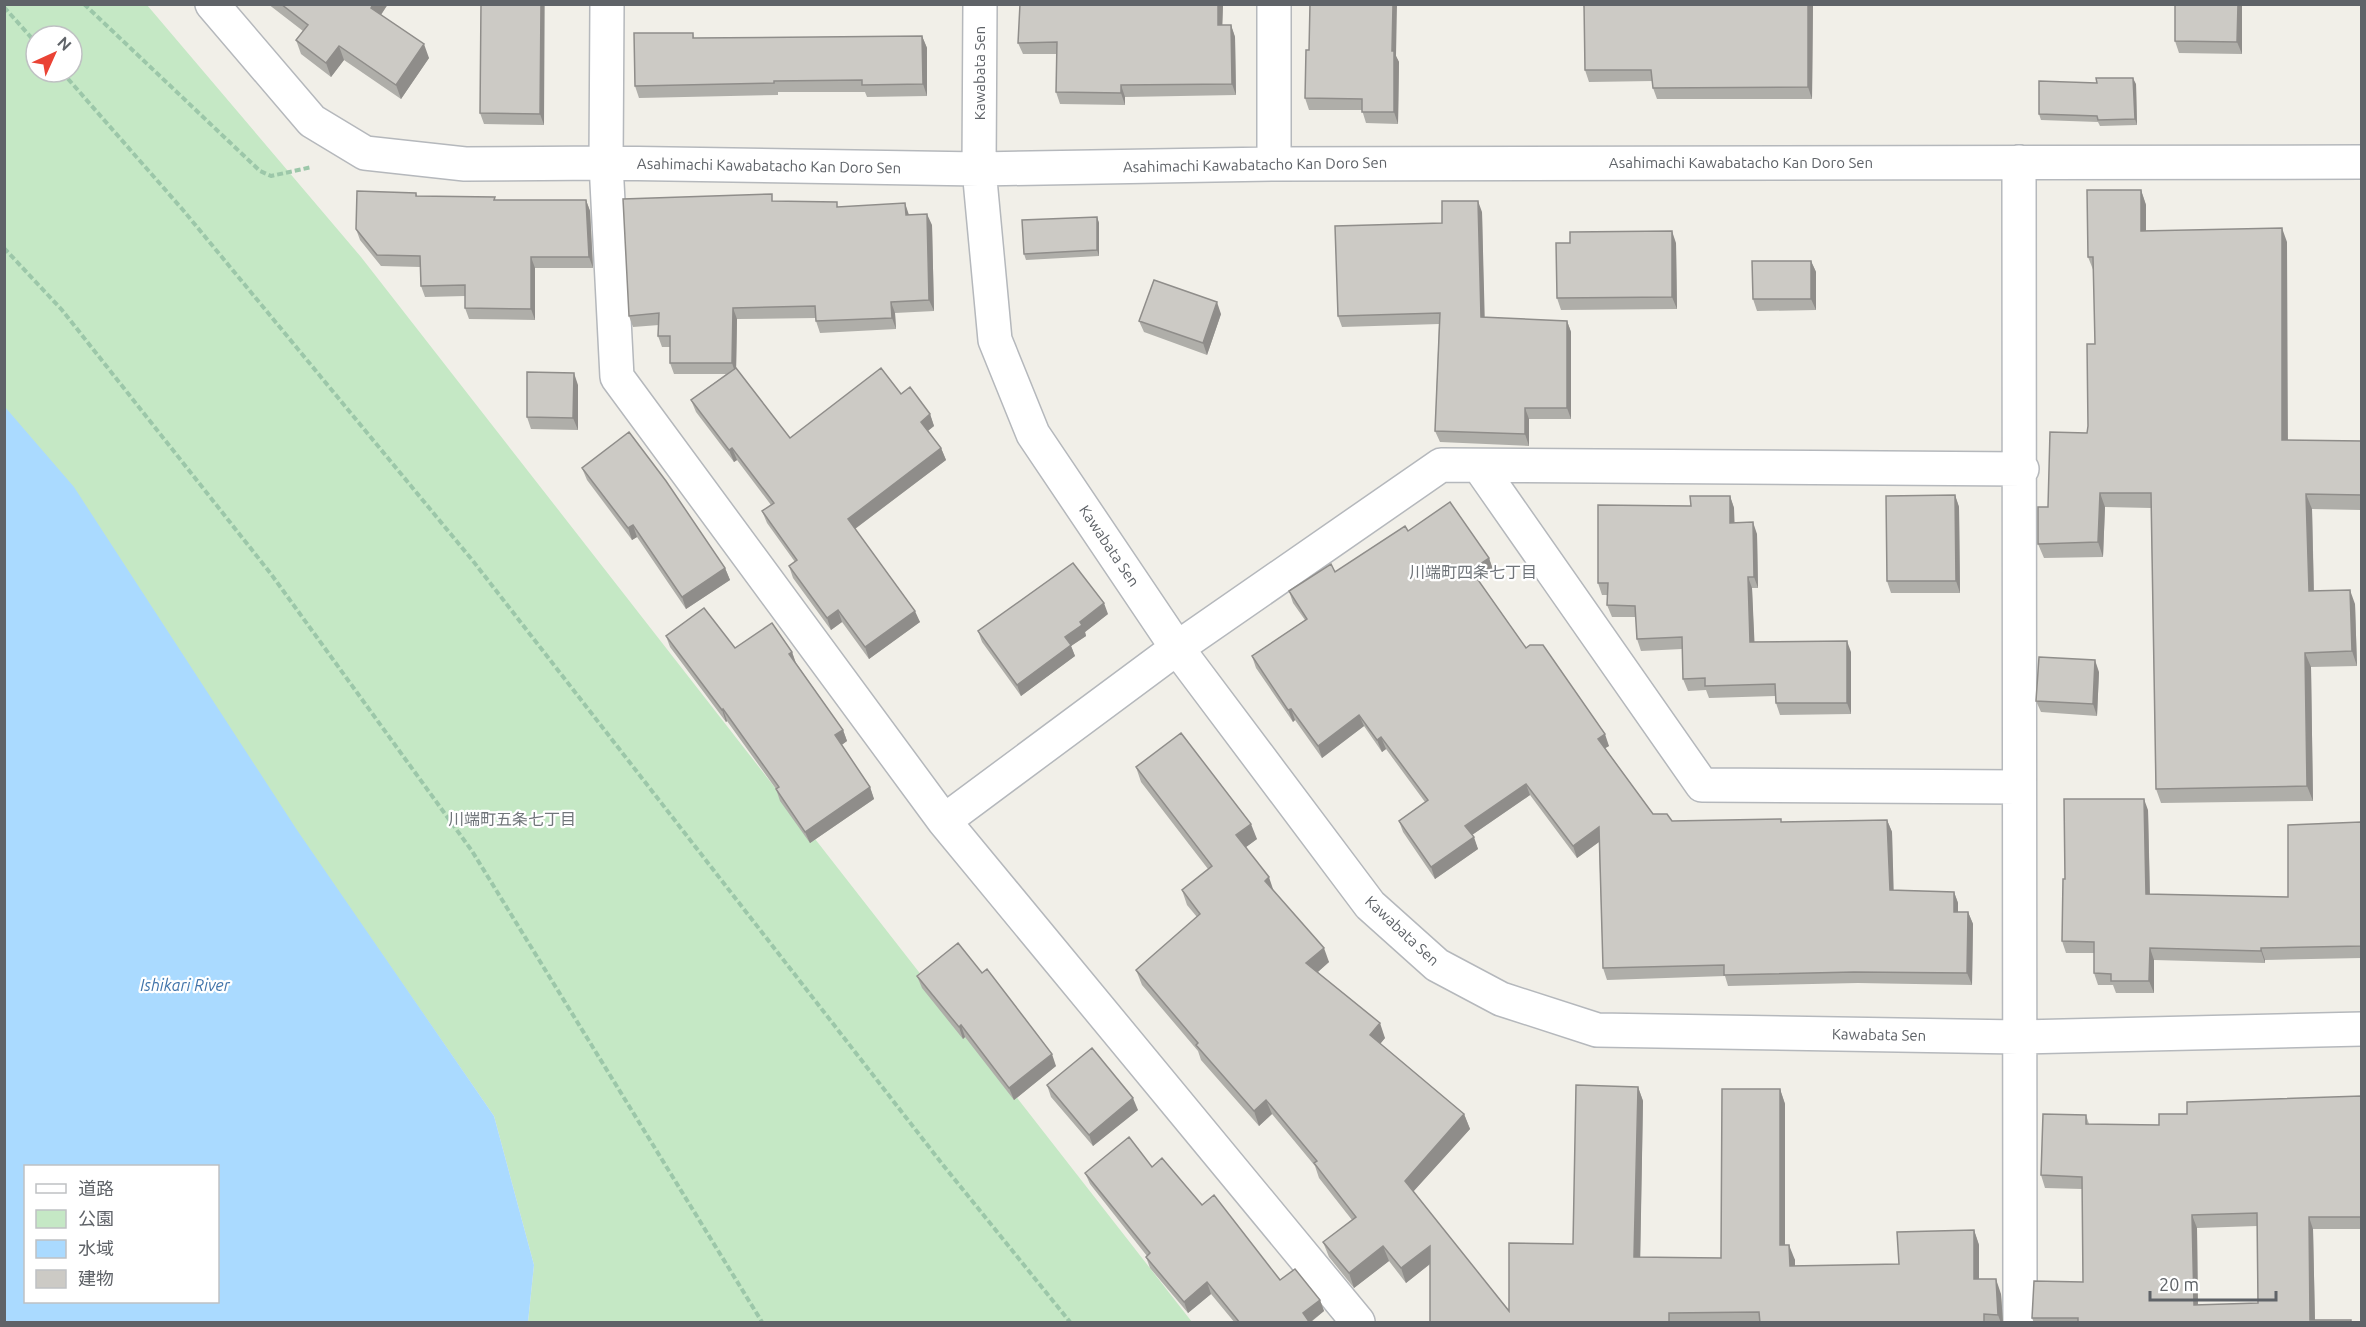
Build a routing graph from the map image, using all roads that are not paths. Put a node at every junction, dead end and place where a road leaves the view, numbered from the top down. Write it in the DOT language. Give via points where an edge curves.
graph roads {
  1 [pos="212,4"];
  2 [pos="606,4"];
  3 [pos="980,4"];
  4 [pos="1274,4"];
  5 [pos="2019,162"];
  6 [pos="2361,162"];
  7 [pos="606,163"];
  8 [pos="1274,164"];
  9 [pos="979,169"];
  10 [pos="1479,466"];
  11 [pos="2022,469"];
  12 [pos="1177,648"];
  13 [pos="2018,787"];
  14 [pos="944,821"];
  15 [pos="2361,1029"];
  16 [pos="2018,1037"];
  17 [pos="1358,1323"];
  18 [pos="2020,1323"];
  1 -- 7 [label="street, Asahimachi Kawabatacho Kan Doro Sen" via="312,121 365,153 465,164"];
  2 -- 7 [label="street"];
  3 -- 9 [label="street, Kawabata Sen"];
  4 -- 8 [label="street"];
  5 -- 6 [label="street, Asahimachi Kawabatacho Kan Doro Sen"];
  5 -- 8 [label="street, Asahimachi Kawabatacho Kan Doro Sen"];
  5 -- 11 [label="street"];
  7 -- 9 [label="street, Asahimachi Kawabatacho Kan Doro Sen"];
  7 -- 14 [label="street" via="616,377"];
  8 -- 9 [label="street, Asahimachi Kawabatacho Kan Doro Sen"];
  9 -- 12 [label="street, Kawabata Sen" via="995,340 1033,434"];
  10 -- 11 [label="street"];
  10 -- 12 [label="street" via="1441,465"];
  10 -- 13 [label="street" via="1702,785"];
  11 -- 13 [label="street"];
  12 -- 14 [label="street"];
  12 -- 16 [label="street, Kawabata Sen" via="1370,905 1437,965 1501,999 1597,1030"];
  13 -- 16 [label="street"];
  14 -- 17 [label="street"];
  15 -- 16 [label="street, Kawabata Sen"];
  16 -- 18 [label="street"];
}
